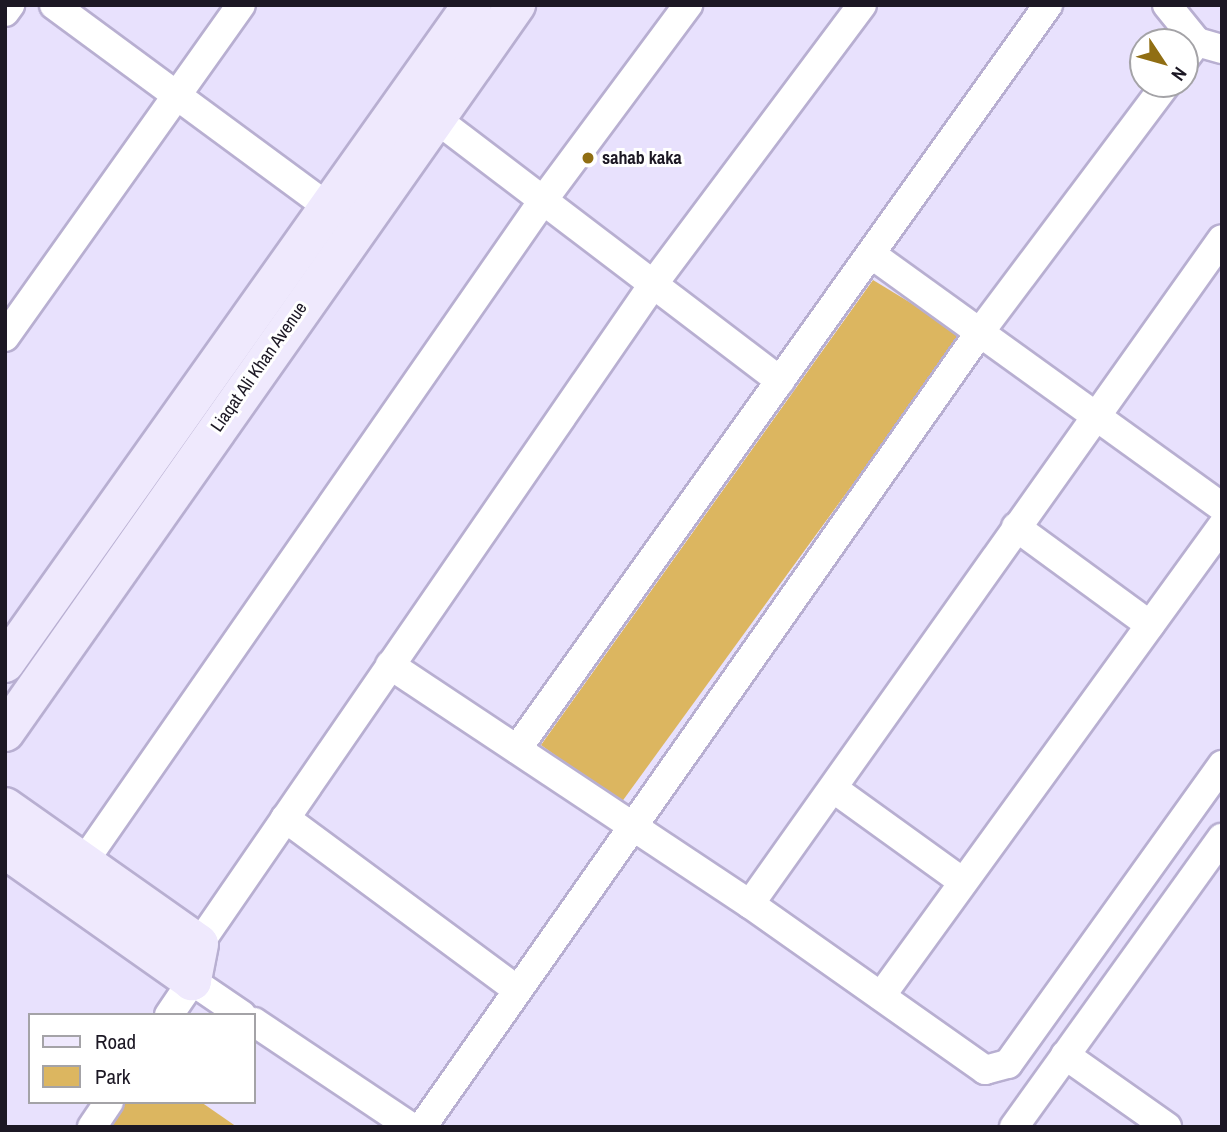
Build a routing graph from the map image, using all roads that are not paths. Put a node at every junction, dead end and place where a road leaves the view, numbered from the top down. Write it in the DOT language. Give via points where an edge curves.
graph roads {
  1 [pos="10,5"];
  2 [pos="54,5"];
  3 [pos="241,5"];
  4 [pos="472,5"];
  5 [pos="516,5"];
  6 [pos="688,5"];
  7 [pos="862,5"];
  8 [pos="1048,5"];
  9 [pos="1167,5"];
  10 [pos="5,12"];
  11 [pos="1201,50"];
  12 [pos="175,94"];
  13 [pos="1156,98"];
  14 [pos="435,118"];
  15 [pos="544,199"];
  16 [pos="341,216"];
  17 [pos="1222,239"];
  18 [pos="871,254"];
  19 [pos="654,282"];
  20 [pos="980,332"];
  21 [pos="5,337"];
  22 [pos="780,381"];
  23 [pos="1094,416"];
  24 [pos="1222,507"];
  25 [pos="1222,526"];
  26 [pos="1016,527"];
  27 [pos="1150,625"];
  28 [pos="5,663"];
  29 [pos="390,665"];
  30 [pos="5,732"];
  31 [pos="517,749"];
  32 [pos="1222,765"];
  33 [pos="834,789"];
  34 [pos="5,807"];
  35 [pos="285,818"];
  36 [pos="631,827"];
  37 [pos="1222,838"];
  38 [pos="5,849"];
  39 [pos="85,860"];
  40 [pos="963,882"];
  41 [pos="750,904"];
  42 [pos="200,944"];
  43 [pos="192,981"];
  44 [pos="516,989"];
  45 [pos="881,996"];
  46 [pos="170,1013"];
  47 [pos="239,1013"];
  48 [pos="256,1024"];
  49 [pos="1065,1055"];
  50 [pos="108,1104"];
  51 [pos="1163,1126"];
  52 [pos="92,1127"];
  53 [pos="411,1127"];
  54 [pos="422,1127"];
  55 [pos="1014,1127"];
  1 -- 10 [label="street"];
  2 -- 12 [label="street"];
  3 -- 12 [label="street"];
  4 -- 16 [label="street, Liaqat Ali Khan Avenue"];
  5 -- 14 [label="street, Liaqat Ali Khan Avenue"];
  6 -- 15 [label="street"];
  7 -- 19 [label="street"];
  8 -- 18 [label="street"];
  9 -- 11 [label="street"];
  12 -- 16 [label="street"];
  12 -- 21 [label="street"];
  13 -- 20 [label="street"];
  14 -- 15 [label="street"];
  14 -- 16 [label="street, Liaqat Ali Khan Avenue"];
  15 -- 19 [label="street"];
  15 -- 39 [label="street"];
  16 -- 28 [label="street, Liaqat Ali Khan Avenue"];
  16 -- 30 [label="street, Liaqat Ali Khan Avenue"];
  17 -- 23 [label="street"];
  18 -- 20 [label="street"];
  18 -- 22 [label="street"];
  19 -- 22 [label="street"];
  19 -- 29 [label="street"];
  20 -- 23 [label="street"];
  20 -- 36 [label="street"];
  22 -- 31 [label="street"];
  23 -- 24 [label="street"];
  23 -- 26 [label="street"];
  25 -- 27 [label="street"];
  26 -- 27 [label="street"];
  26 -- 33 [label="street"];
  27 -- 40 [label="street"];
  29 -- 31 [label="street"];
  29 -- 35 [label="street"];
  31 -- 36 [label="street"];
  32 -- 45 [label="street" via="998,1071 985,1070"];
  33 -- 40 [label="street"];
  33 -- 41 [label="street"];
  34 -- 39 [label="street"];
  35 -- 42 [label="street"];
  35 -- 44 [label="street"];
  36 -- 41 [label="street"];
  36 -- 44 [label="street"];
  37 -- 49 [label="street"];
  38 -- 43 [label="street"];
  39 -- 42 [label="street"];
  40 -- 45 [label="street"];
  41 -- 45 [label="street"];
  42 -- 43 [label="street"];
  43 -- 46 [label="street"];
  43 -- 47 [label="street"];
  44 -- 54 [label="street"];
  48 -- 53 [label="street"];
  49 -- 51 [label="street"];
  49 -- 55 [label="street"];
  50 -- 52 [label="street"];
}
